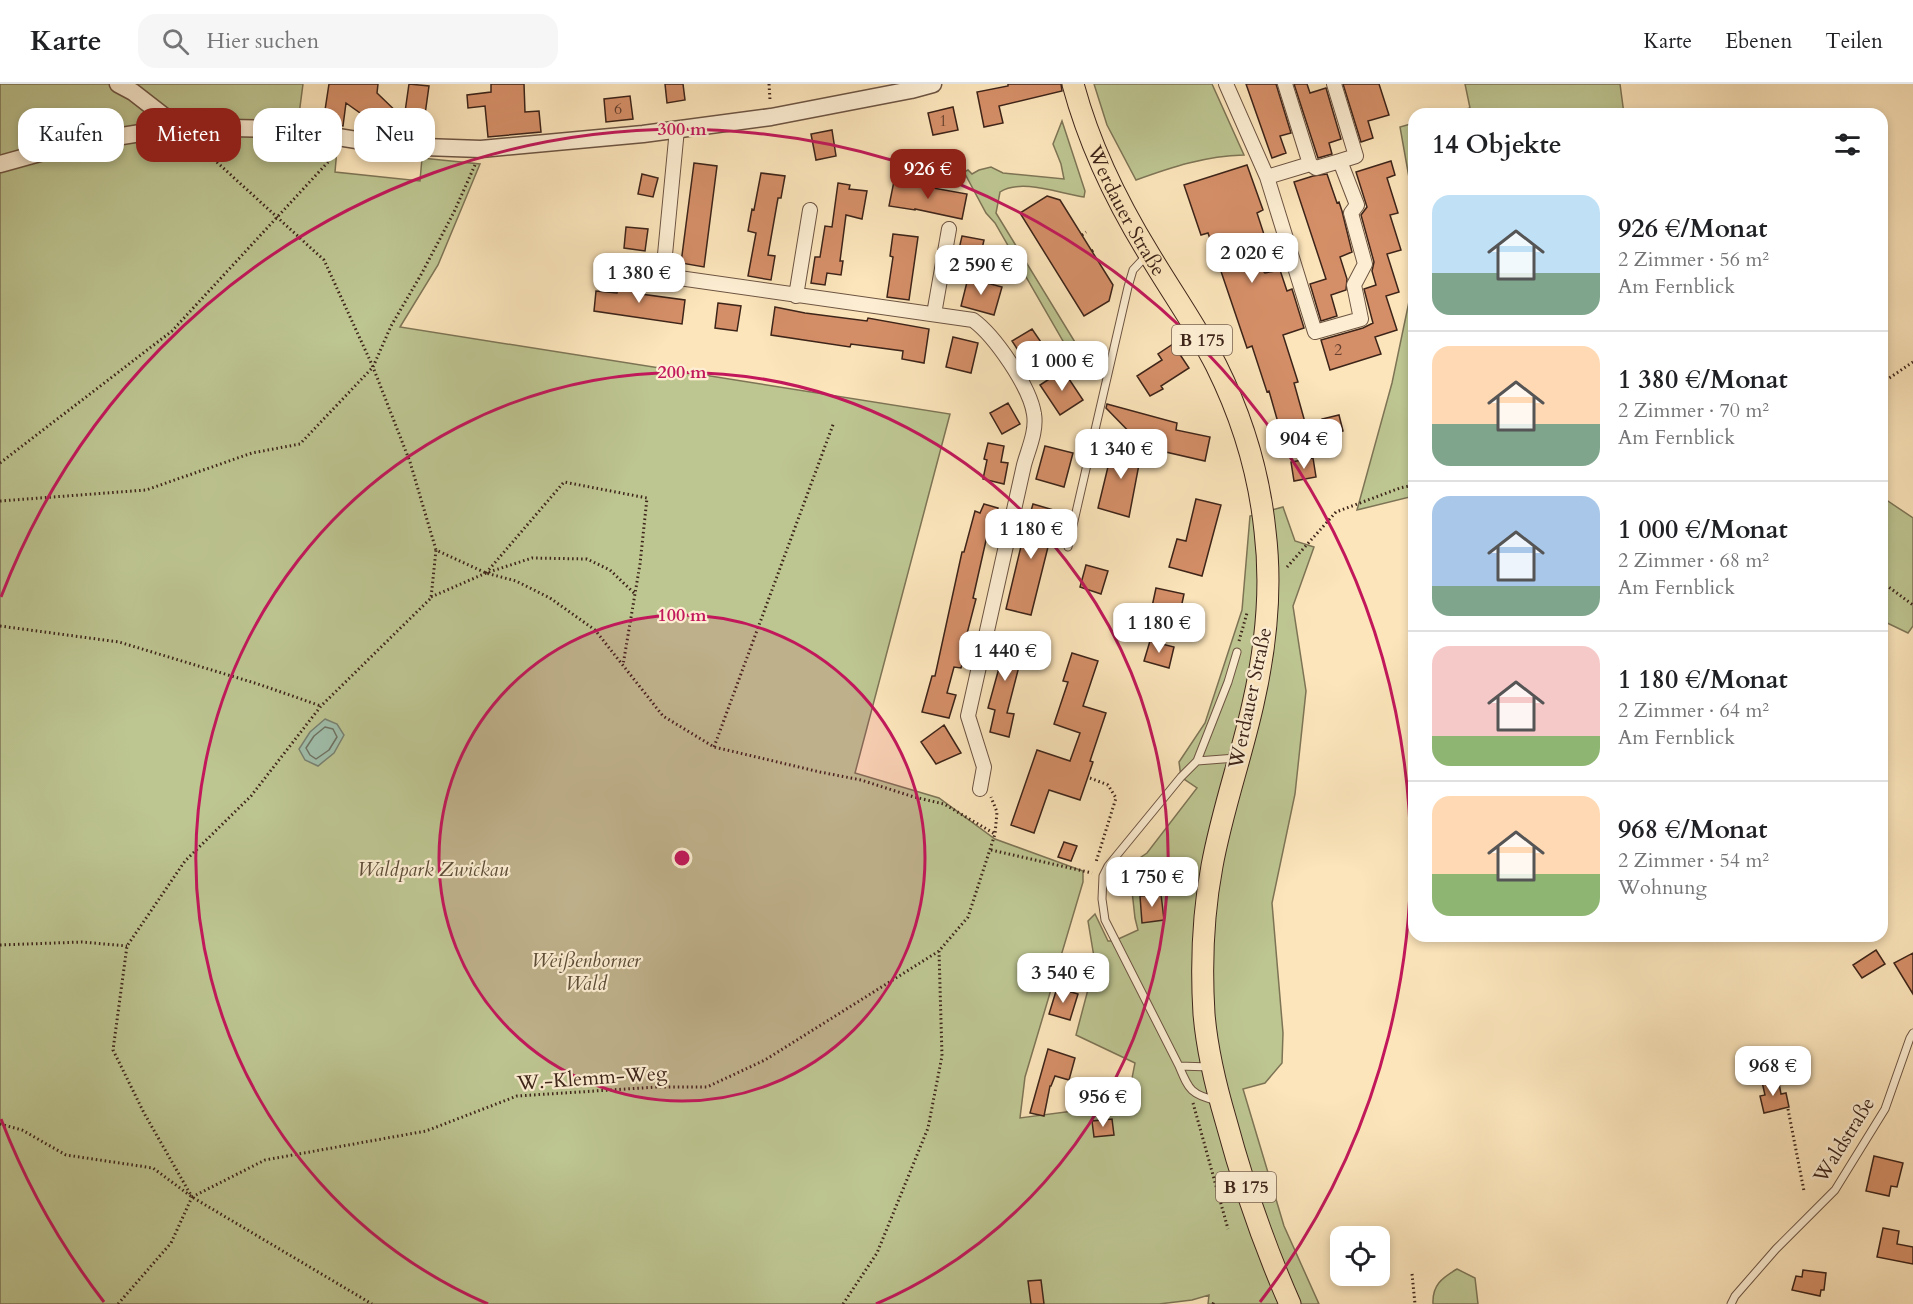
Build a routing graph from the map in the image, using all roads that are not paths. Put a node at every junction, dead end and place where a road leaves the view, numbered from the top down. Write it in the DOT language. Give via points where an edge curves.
graph roads {
  1 [pos="118,84"];
  2 [pos="933,84"];
  3 [pos="1072,84"];
  4 [pos="1226,84"];
  5 [pos="1285,84"];
  6 [pos="1334,84"];
  7 [pos="154,108"];
  8 [pos="241,128"];
  9 [pos="677,129"];
  10 [pos="136,134"];
  11 [pos="1340,161"];
  12 [pos="0,164"];
  13 [pos="1310,164"];
  14 [pos="1267,177"];
  15 [pos="810,210"];
  16 [pos="949,229"];
  17 [pos="1149,254"];
  18 [pos="1293,257"];
  19 [pos="1265,267"];
  20 [pos="796,296"];
  21 [pos="934,314"];
  22 [pos="1068,547"];
  23 [pos="1237,652"];
  24 [pos="1239,758"];
  25 [pos="1197,761"];
  26 [pos="981,784"];
  27 [pos="1913,1033"];
  28 [pos="1179,1066"];
  29 [pos="1213,1067"];
  30 [pos="1220,1101"];
  31 [pos="1290,1304"];
  32 [pos="1731,1304"];
  1 -- 7 [label="street"];
  2 -- 9 [label="street" via="771,117"];
  3 -- 17 [label="main road, Werdauer Straße / B 175" via="1114,190"];
  4 -- 14 [label="street"];
  5 -- 13 [label="street"];
  6 -- 11 [label="street" via="1356,156"];
  8 -- 9 [label="street" via="288,129 424,147 481,149"];
  9 -- 20 [label="street" via="664,265 672,277"];
  10 -- 12 [label="street" via="72,144"];
  11 -- 13 [label="street" via="1316,168"];
  11 -- 18 [label="street" via="1357,205 1351,213 1365,264 1354,285 1361,319 1315,332"];
  13 -- 14 [label="street"];
  14 -- 18 [label="street"];
  15 -- 20 [label="street"];
  16 -- 21 [label="street"];
  17 -- 22 [label="lane" via="1133,270 1128,287"];
  17 -- 24 [label="main road, Werdauer Straße / B 175" via="1216,365 1248,444 1259,488 1266,533 1267,616 1262,658"];
  18 -- 19 [label="lane"];
  20 -- 21 [label="street"];
  21 -- 26 [label="street" via="973,320 986,330 1012,368 1035,416 968,716 984,767"];
  23 -- 25 [label="lane"];
  24 -- 25 [label="lane"];
  24 -- 29 [label="main road, Werdauer Straße / B 175" via="1216,849 1205,918 1204,1016"];
  25 -- 28 [label="lane" via="1103,876 1105,920"];
  27 -- 32 [label="lane, Waldstraße" via="1885,1109 1835,1191 1776,1249"];
  28 -- 29 [label="lane"];
  28 -- 30 [label="lane" via="1188,1088 1201,1097"];
  29 -- 30 [label="main road, Werdauer Straße / B 175"];
  30 -- 31 [label="main road, Werdauer Straße / B 175" via="1253,1208"];
}
